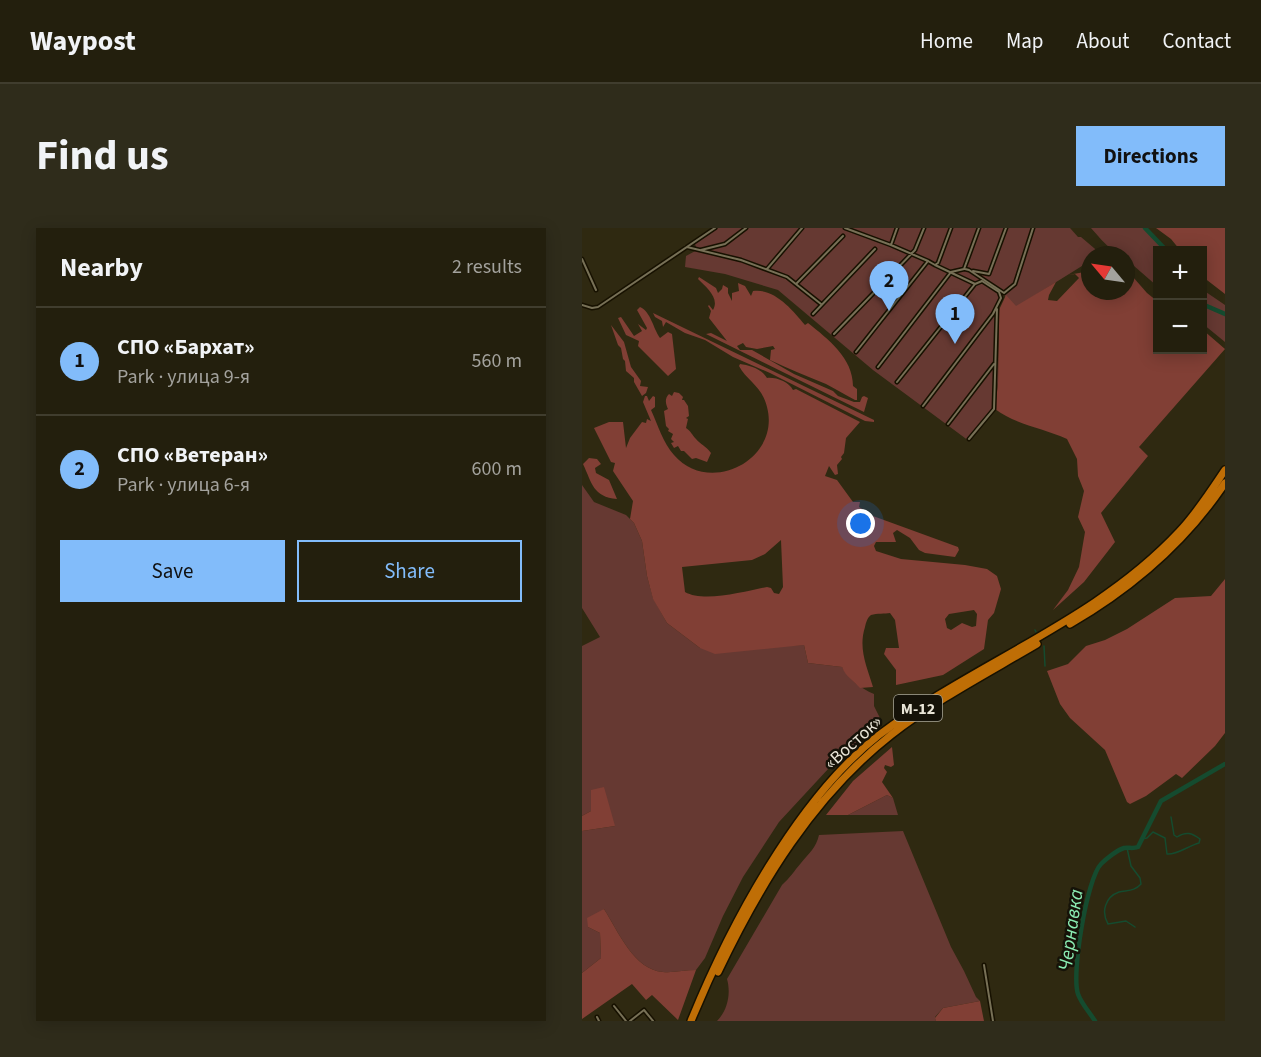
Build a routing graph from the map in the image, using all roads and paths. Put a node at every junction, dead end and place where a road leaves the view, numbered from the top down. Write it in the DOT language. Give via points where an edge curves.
graph roads {
  1 [pos="715,228"];
  2 [pos="746,228"];
  3 [pos="802,228"];
  4 [pos="848,228"];
  5 [pos="897,228"];
  6 [pos="924,228"];
  7 [pos="951,228"];
  8 [pos="979,228"];
  9 [pos="1006,228"];
  10 [pos="1033,228"];
  11 [pos="843,236"];
  12 [pos="891,245"];
  13 [pos="687,247"];
  14 [pos="875,249"];
  15 [pos="698,250"];
  16 [pos="911,254"];
  17 [pos="582,258"];
  18 [pos="928,261"];
  19 [pos="935,265"];
  20 [pos="767,269"];
  21 [pos="964,269"];
  22 [pos="969,270"];
  23 [pos="951,272"];
  24 [pos="797,283"];
  25 [pos="975,284"];
  26 [pos="596,290"];
  27 [pos="1003,294"];
  28 [pos="821,304"];
  29 [pos="582,305"];
  30 [pos="996,309"];
  31 [pos="813,314"];
  32 [pos="834,334"];
  33 [pos="856,352"];
  34 [pos="994,364"];
  35 [pos="878,367"];
  36 [pos="897,382"];
  37 [pos="923,406"];
  38 [pos="948,424"];
  39 [pos="969,439"];
  40 [pos="1225,470"];
  41 [pos="1225,483"];
  42 [pos="984,965"];
  43 [pos="614,1006"];
  44 [pos="597,1017"];
  45 [pos="599,1021"];
  46 [pos="626,1021"];
  47 [pos="630,1021"];
  48 [pos="652,1021"];
  49 [pos="691,1021"];
  50 [pos="696,1021"];
  51 [pos="993,1021"];
  1 -- 13 [label="street"];
  2 -- 15 [label="street" via="725,244"];
  3 -- 20 [label="street"];
  4 -- 12 [label="street"];
  5 -- 12 [label="street"];
  6 -- 16 [label="street"];
  7 -- 19 [label="street" via="942,257"];
  8 -- 21 [label="street"];
  9 -- 22 [label="street" via="991,272 987,275"];
  10 -- 27 [label="street" via="1015,284"];
  11 -- 24 [label="street"];
  12 -- 16 [label="street"];
  13 -- 15 [label="street"];
  13 -- 29 [label="street" via="598,307"];
  14 -- 28 [label="street"];
  15 -- 20 [label="street"];
  16 -- 18 [label="street"];
  16 -- 32 [label="street"];
  17 -- 26 [label="street"];
  18 -- 19 [label="street"];
  18 -- 33 [label="street"];
  19 -- 23 [label="street"];
  20 -- 24 [label="street"];
  21 -- 22 [label="street"];
  21 -- 23 [label="street"];
  22 -- 27 [label="street"];
  23 -- 25 [label="street"];
  23 -- 35 [label="street"];
  24 -- 28 [label="street"];
  25 -- 27 [label="street" via="982,281"];
  25 -- 36 [label="street"];
  27 -- 30 [label="street"];
  28 -- 31 [label="street"];
  30 -- 34 [label="street"];
  30 -- 37 [label="street"];
  34 -- 38 [label="street"];
  34 -- 39 [label="street" via="994,409"];
  40 -- 49 [label="highway, «Восток» / М-12" via="1180,531 1131,576 1065,622 919,708 878,736 843,769 804,815 763,876"];
  41 -- 50 [label="highway, «Восток» / М-12" via="1188,533 1136,580 1086,615 916,716 849,773 821,804 768,878"];
  42 -- 51 [label="street"];
  43 -- 46 [label="street"];
  44 -- 45 [label="street"];
  47 -- 48 [label="street" via="644,1010"];
}
